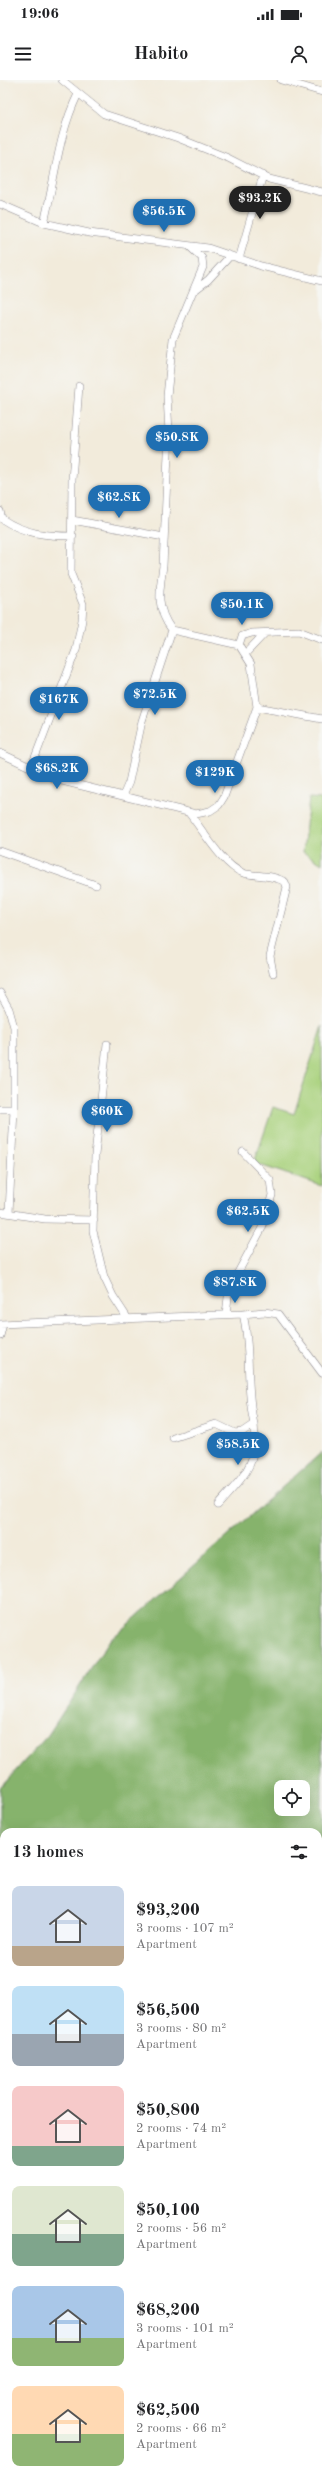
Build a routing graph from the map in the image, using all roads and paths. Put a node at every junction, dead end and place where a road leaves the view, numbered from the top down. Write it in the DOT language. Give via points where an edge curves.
graph roads {
  1 [pos="62,80"];
  2 [pos="281,80"];
  3 [pos="322,92"];
  4 [pos="78,94"];
  5 [pos="263,175"];
  6 [pos="322,192"];
  7 [pos="0,204"];
  8 [pos="44,223"];
  9 [pos="189,246"];
  10 [pos="230,256"];
  11 [pos="238,259"];
  12 [pos="322,281"];
  13 [pos="195,290"];
  14 [pos="79,386"];
  15 [pos="0,511"];
  16 [pos="72,520"];
  17 [pos="73,536"];
  18 [pos="164,537"];
  19 [pos="172,630"];
  20 [pos="265,633"];
  21 [pos="322,640"];
  22 [pos="239,645"];
  23 [pos="246,653"];
  24 [pos="257,707"];
  25 [pos="322,719"];
  26 [pos="0,753"];
  27 [pos="31,768"];
  28 [pos="123,796"];
  29 [pos="189,813"];
  30 [pos="0,851"];
  31 [pos="96,885"];
  32 [pos="273,973"];
  33 [pos="0,994"];
  34 [pos="0,1008"];
  35 [pos="9,1009"];
  36 [pos="107,1044"];
  37 [pos="0,1109"];
  38 [pos="14,1109"];
  39 [pos="243,1152"];
  40 [pos="0,1212"];
  41 [pos="9,1212"];
  42 [pos="94,1220"];
  43 [pos="226,1314"];
  44 [pos="243,1314"];
  45 [pos="128,1319"];
  46 [pos="1,1324"];
  47 [pos="0,1336"];
  48 [pos="322,1373"];
  49 [pos="254,1424"];
  50 [pos="173,1438"];
  51 [pos="218,1505"];
  1 -- 4 [label="street"];
  2 -- 3 [label="street"];
  4 -- 5 [label="street" via="104,114 178,138"];
  4 -- 8 [label="street" via="59,142"];
  5 -- 6 [label="street"];
  5 -- 11 [label="street"];
  7 -- 8 [label="street"];
  8 -- 9 [label="street" via="89,233"];
  9 -- 10 [label="street" via="208,248"];
  9 -- 13 [label="street" via="202,258 203,263"];
  10 -- 11 [label="street"];
  10 -- 13 [label="street"];
  11 -- 12 [label="street"];
  13 -- 18 [label="street" via="173,339 168,396 169,432"];
  14 -- 16 [label="street"];
  15 -- 17 [label="street" via="2,519 15,528 46,536"];
  16 -- 17 [label="street"];
  16 -- 18 [label="street"];
  17 -- 27 [label="street" via="71,574 83,604 82,620 76,650"];
  18 -- 19 [label="street" via="159,588 160,610"];
  19 -- 22 [label="street"];
  19 -- 28 [label="street" via="142,720 129,782"];
  20 -- 21 [label="street" via="299,631"];
  20 -- 22 [label="street" via="242,636"];
  20 -- 23 [label="street"];
  22 -- 23 [label="street"];
  23 -- 24 [label="street" via="251,664"];
  24 -- 25 [label="street"];
  24 -- 29 [label="street" via="239,761 219,805 210,812"];
  26 -- 27 [label="street"];
  27 -- 28 [label="street" via="64,782"];
  28 -- 29 [label="street"];
  29 -- 32 [label="street" via="231,866 244,873 260,874 285,882 287,886 270,956"];
  30 -- 31 [label="street"];
  33 -- 35 [label="street"];
  34 -- 35 [label="street"];
  35 -- 38 [label="street" via="14,1027"];
  36 -- 42 [label="street" via="95,1155"];
  37 -- 38 [label="street"];
  38 -- 41 [label="street"];
  39 -- 43 [label="street" via="270,1180 272,1195 262,1228 229,1289"];
  40 -- 41 [label="street"];
  41 -- 42 [label="street" via="45,1219"];
  42 -- 45 [label="street" via="94,1239 104,1277"];
  43 -- 44 [label="street"];
  43 -- 45 [label="street"];
  44 -- 48 [label="street" via="278,1314"];
  44 -- 49 [label="street" via="246,1327 248,1398"];
  45 -- 46 [label="street"];
  46 -- 47 [label="street"];
  49 -- 50 [label="street" via="242,1432 235,1433 216,1424"];
  49 -- 51 [label="street" via="253,1458 247,1470"];
}
